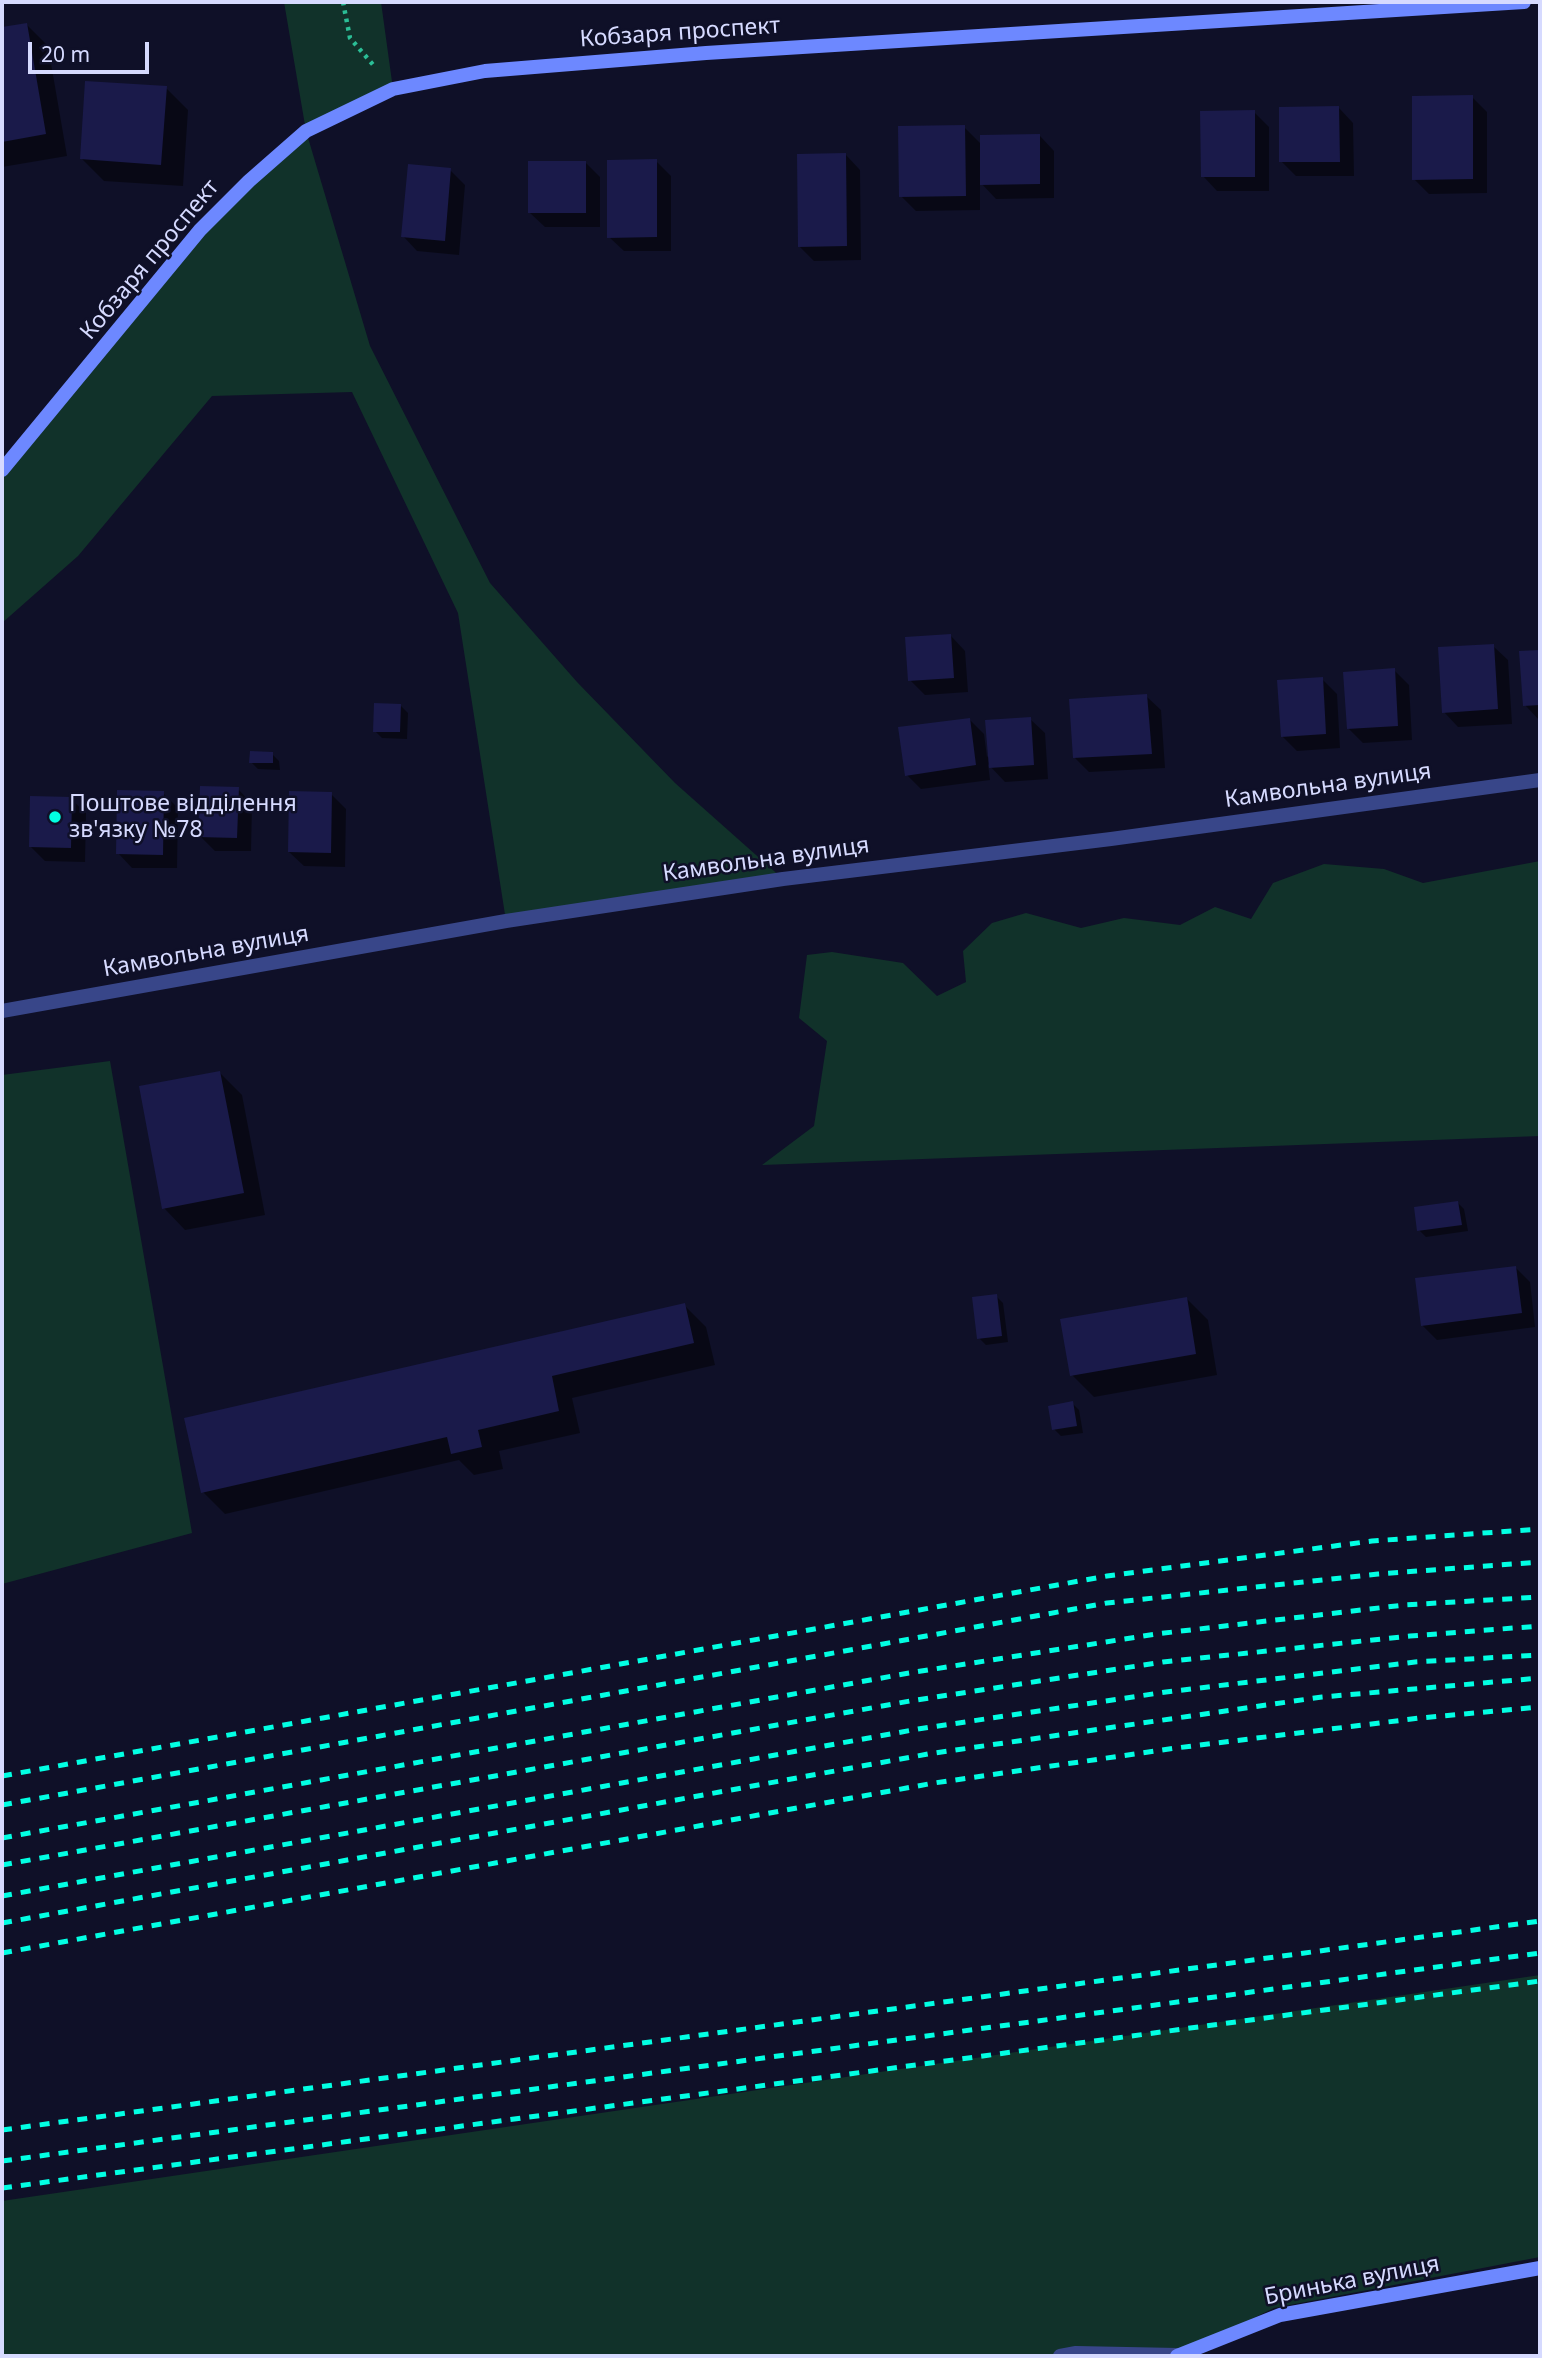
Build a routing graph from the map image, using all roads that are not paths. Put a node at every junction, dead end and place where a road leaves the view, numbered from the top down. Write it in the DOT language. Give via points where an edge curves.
graph roads {
  1 [pos="1524,2"];
  2 [pos="2,470"];
  3 [pos="1540,780"];
  4 [pos="2,1012"];
  5 [pos="1540,2268"];
  6 [pos="1060,2356"];
  7 [pos="1178,2356"];
  1 -- 2 [label="main road, Кобзаря проспект" via="706,53 485,71 393,89 306,131 249,181 200,230"];
  3 -- 4 [label="street, Камвольна вулиця" via="506,921"];
  5 -- 7 [label="main road, Бринька вулиця" via="1280,2315"];
  6 -- 7 [label="street"];
}
